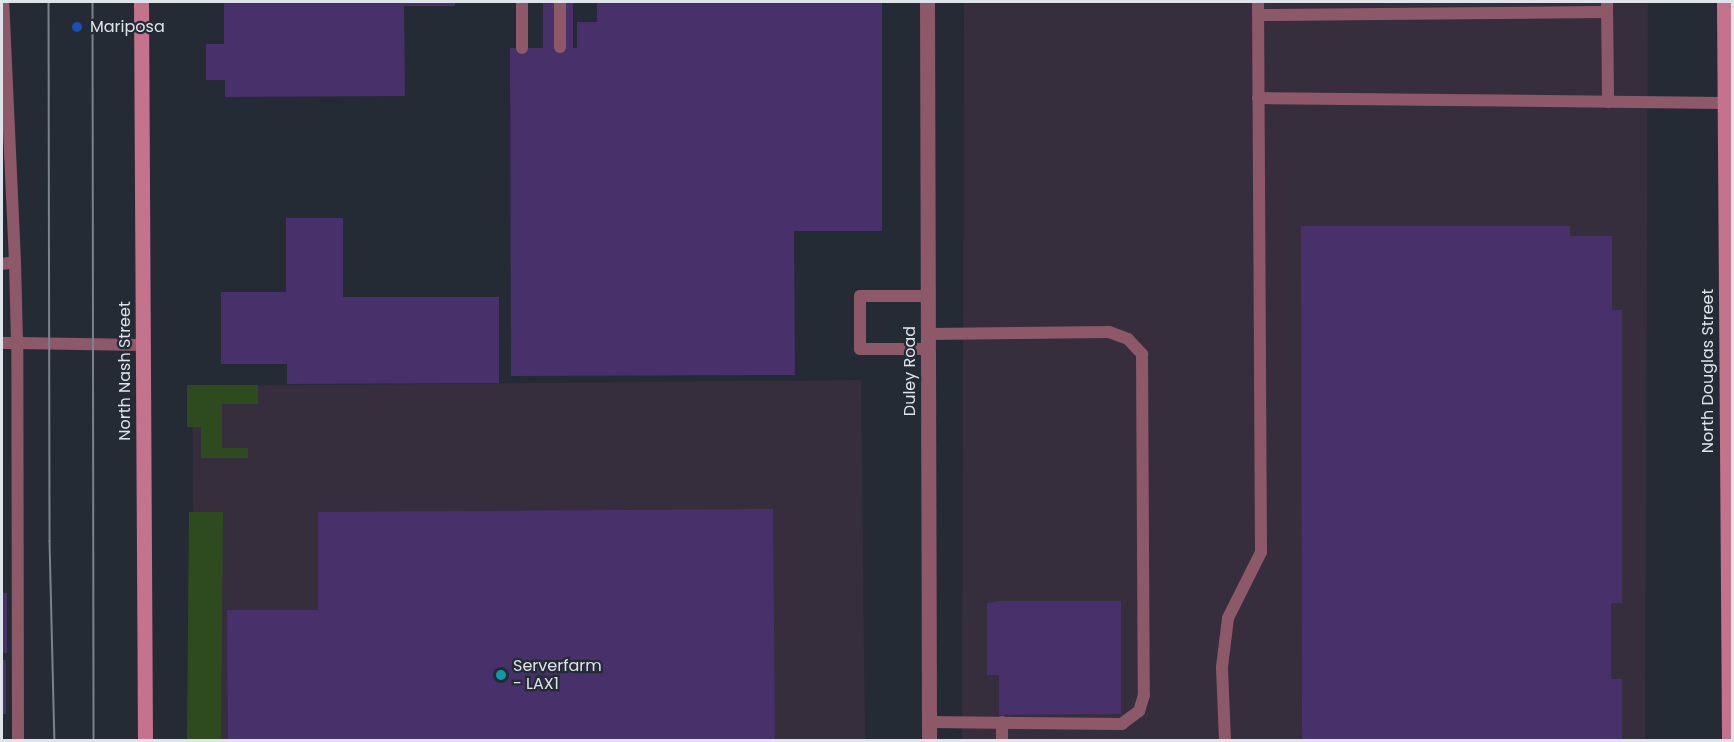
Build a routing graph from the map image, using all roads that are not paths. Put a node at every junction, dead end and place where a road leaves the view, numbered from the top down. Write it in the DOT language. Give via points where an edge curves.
graph roads {
  1 [pos="3,2"];
  2 [pos="141,2"];
  3 [pos="522,2"];
  4 [pos="560,2"];
  5 [pos="927,2"];
  6 [pos="1258,2"];
  7 [pos="1724,2"];
  8 [pos="1607,7"];
  9 [pos="1258,15"];
  10 [pos="560,47"];
  11 [pos="522,48"];
  12 [pos="1258,98"];
  13 [pos="1608,102"];
  14 [pos="1724,103"];
  15 [pos="15,262"];
  16 [pos="2,264"];
  17 [pos="928,296"];
  18 [pos="928,341"];
  19 [pos="2,343"];
  20 [pos="17,343"];
  21 [pos="142,345"];
  22 [pos="1729,367"];
  23 [pos="929,722"];
  24 [pos="1002,722"];
  25 [pos="18,741"];
  26 [pos="144,741"];
  27 [pos="929,741"];
  28 [pos="1002,741"];
  29 [pos="1225,741"];
  30 [pos="1729,741"];
  1 -- 15 [label="lane"];
  2 -- 21 [label="main road, North Nash Street"];
  3 -- 11 [label="lane"];
  4 -- 10 [label="lane"];
  5 -- 17 [label="street, Duley Road"];
  6 -- 9 [label="lane"];
  7 -- 14 [label="main road, North Douglas Street"];
  8 -- 9 [label="lane"];
  8 -- 13 [label="lane"];
  9 -- 12 [label="lane"];
  12 -- 13 [label="lane"];
  12 -- 29 [label="lane" via="1261,552 1228,618 1222,667"];
  13 -- 14 [label="lane"];
  14 -- 22 [label="main road, North Douglas Street"];
  15 -- 16 [label="lane"];
  15 -- 20 [label="lane"];
  17 -- 18 [label="street, Duley Road"];
  17 -- 18 [label="lane" via="860,296 860,350"];
  18 -- 23 [label="street, Duley Road"];
  18 -- 24 [label="lane" via="1109,332 1128,339 1142,354 1144,695 1139,711 1122,724"];
  19 -- 20 [label="lane"];
  20 -- 21 [label="lane"];
  20 -- 25 [label="lane"];
  21 -- 26 [label="main road, North Nash Street"];
  22 -- 30 [label="main road, North Douglas Street"];
  23 -- 24 [label="lane"];
  23 -- 27 [label="street, Duley Road"];
  24 -- 28 [label="lane"];
}
